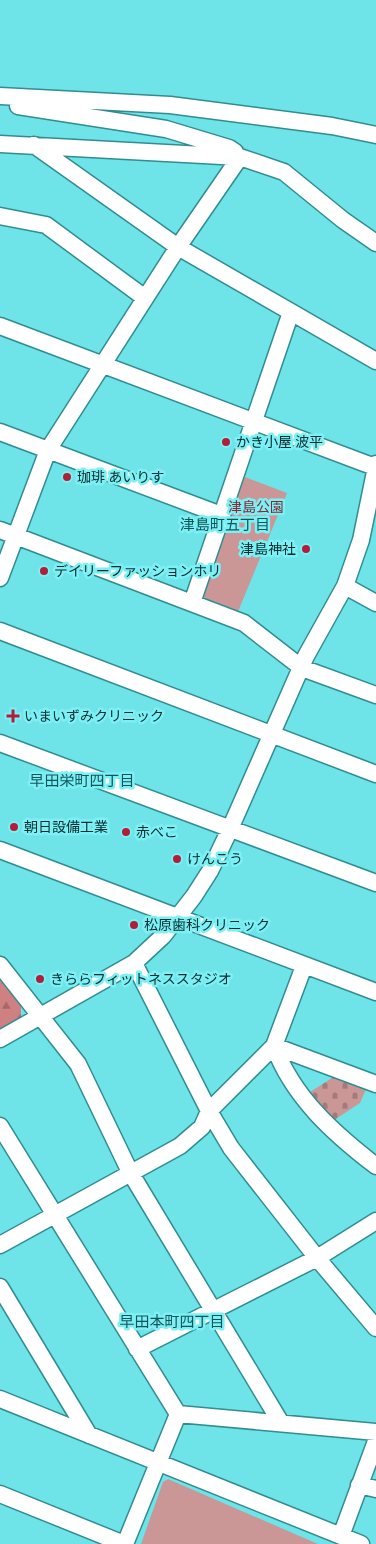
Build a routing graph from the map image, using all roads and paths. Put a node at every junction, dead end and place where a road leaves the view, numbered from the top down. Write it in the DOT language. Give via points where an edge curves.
graph roads {
  1 [pos="0,96"];
  2 [pos="376,135"];
  3 [pos="0,144"];
  4 [pos="34,145"];
  5 [pos="240,157"];
  6 [pos="0,216"];
  7 [pos="376,243"];
  8 [pos="178,247"];
  9 [pos="145,298"];
  10 [pos="291,312"];
  11 [pos="0,326"];
  12 [pos="376,362"];
  13 [pos="101,365"];
  14 [pos="252,421"];
  15 [pos="0,432"];
  16 [pos="48,450"];
  17 [pos="376,466"];
  18 [pos="221,515"];
  19 [pos="0,530"];
  20 [pos="16,536"];
  21 [pos="0,578"];
  22 [pos="345,586"];
  23 [pos="192,602"];
  24 [pos="376,603"];
  25 [pos="0,631"];
  26 [pos="302,668"];
  27 [pos="376,696"];
  28 [pos="271,735"];
  29 [pos="0,743"];
  30 [pos="376,774"];
  31 [pos="230,830"];
  32 [pos="0,850"];
  33 [pos="376,883"];
  34 [pos="178,918"];
  35 [pos="134,963"];
  36 [pos="0,965"];
  37 [pos="304,966"];
  38 [pos="376,992"];
  39 [pos="40,1017"];
  40 [pos="0,1039"];
  41 [pos="274,1046"];
  42 [pos="376,1084"];
  43 [pos="209,1111"];
  44 [pos="0,1126"];
  45 [pos="376,1166"];
  46 [pos="130,1172"];
  47 [pos="54,1214"];
  48 [pos="376,1221"];
  49 [pos="0,1246"];
  50 [pos="317,1258"];
  51 [pos="0,1287"];
  52 [pos="214,1310"];
  53 [pos="376,1328"];
  54 [pos="138,1349"];
  55 [pos="0,1399"];
  56 [pos="178,1414"];
  57 [pos="281,1423"];
  58 [pos="376,1432"];
  59 [pos="89,1435"];
  60 [pos="376,1441"];
  61 [pos="157,1462"];
  62 [pos="359,1485"];
  63 [pos="376,1489"];
  64 [pos="0,1494"];
  65 [pos="341,1536"];
  66 [pos="124,1544"];
  67 [pos="360,1544"];
  1 -- 2 [label="street" via="170,105 332,126"];
  1 -- 5 [label="street" via="14,106 166,129 229,148"];
  3 -- 4 [label="street"];
  4 -- 5 [label="street"];
  4 -- 8 [label="street"];
  5 -- 7 [label="street" via="284,172"];
  5 -- 8 [label="street"];
  6 -- 9 [label="street" via="46,225"];
  8 -- 9 [label="street"];
  8 -- 10 [label="street"];
  9 -- 13 [label="street"];
  10 -- 12 [label="street"];
  10 -- 14 [label="street"];
  11 -- 13 [label="street"];
  13 -- 14 [label="street"];
  13 -- 16 [label="street"];
  14 -- 17 [label="street"];
  14 -- 18 [label="street"];
  15 -- 16 [label="street"];
  16 -- 18 [label="street"];
  16 -- 20 [label="street"];
  17 -- 22 [label="street" via="361,540"];
  18 -- 23 [label="street"];
  19 -- 20 [label="street"];
  20 -- 21 [label="street"];
  20 -- 23 [label="street"];
  22 -- 24 [label="street"];
  22 -- 26 [label="street"];
  23 -- 26 [label="street" via="244,623"];
  25 -- 28 [label="street"];
  26 -- 27 [label="street"];
  26 -- 28 [label="street"];
  28 -- 30 [label="street"];
  28 -- 31 [label="street"];
  29 -- 31 [label="street"];
  31 -- 33 [label="street"];
  31 -- 34 [label="street" via="210,871"];
  32 -- 34 [label="street"];
  34 -- 35 [label="street"];
  34 -- 37 [label="street"];
  35 -- 39 [label="street"];
  35 -- 43 [label="street"];
  36 -- 39 [label="street"];
  37 -- 38 [label="street"];
  37 -- 41 [label="street"];
  39 -- 40 [label="street"];
  39 -- 46 [label="street" via="78,1064"];
  41 -- 42 [label="street"];
  41 -- 43 [label="street"];
  41 -- 45 [label="street" via="281,1065 309,1106"];
  43 -- 46 [label="street" via="202,1128 180,1146"];
  43 -- 50 [label="street" via="232,1148"];
  44 -- 47 [label="street"];
  46 -- 47 [label="street"];
  46 -- 52 [label="street"];
  47 -- 49 [label="street"];
  47 -- 54 [label="street"];
  48 -- 50 [label="street"];
  50 -- 52 [label="street"];
  50 -- 53 [label="street"];
  51 -- 59 [label="street"];
  52 -- 54 [label="street"];
  52 -- 57 [label="street"];
  54 -- 56 [label="street"];
  55 -- 59 [label="street"];
  56 -- 57 [label="street"];
  56 -- 61 [label="street"];
  57 -- 58 [label="street"];
  59 -- 61 [label="street"];
  60 -- 62 [label="street"];
  61 -- 65 [label="street"];
  61 -- 66 [label="street"];
  62 -- 63 [label="street"];
  62 -- 65 [label="street"];
  64 -- 66 [label="street"];
  65 -- 67 [label="street"];
}
